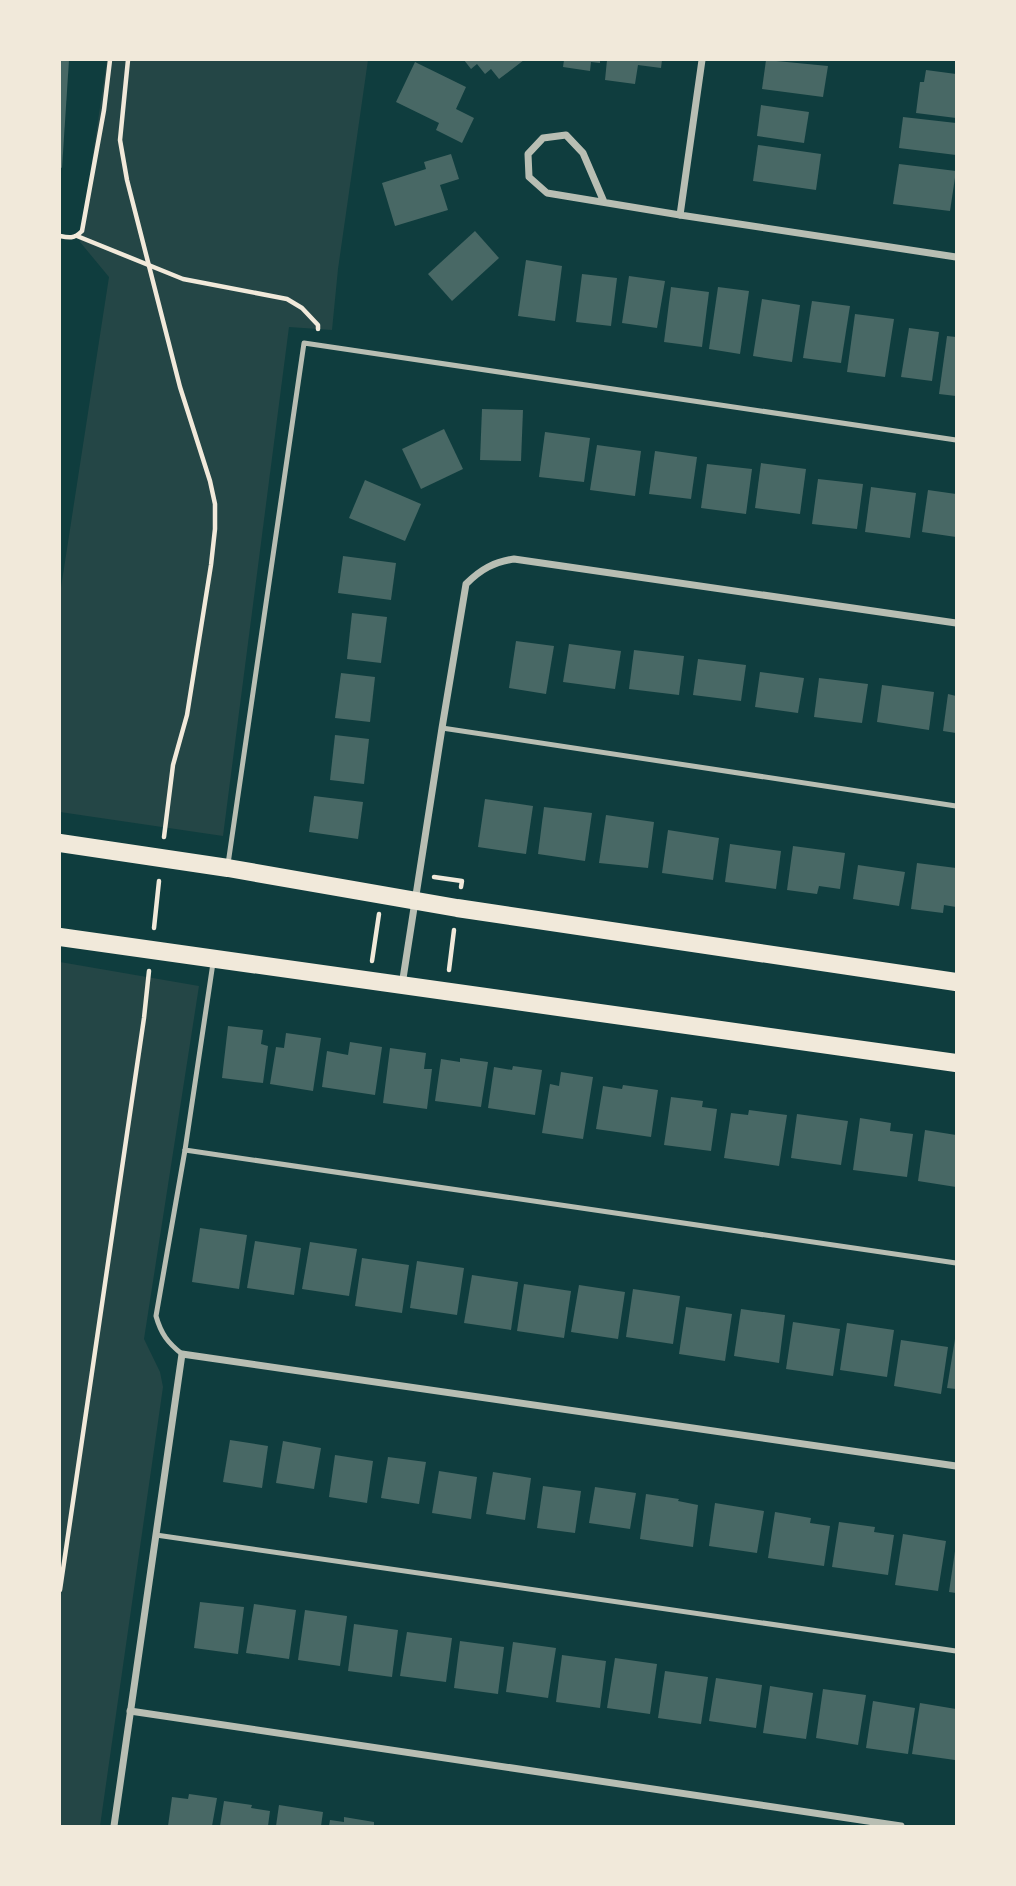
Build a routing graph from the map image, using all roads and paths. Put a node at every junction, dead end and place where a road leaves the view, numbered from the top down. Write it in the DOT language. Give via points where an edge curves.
graph roads {
  1 [pos="110,60"];
  2 [pos="128,60"];
  3 [pos="702,60"];
  4 [pos="604,202"];
  5 [pos="680,215"];
  6 [pos="60,236"];
  7 [pos="77,236"];
  8 [pos="957,257"];
  9 [pos="149,265"];
  10 [pos="320,346"];
  11 [pos="957,440"];
  12 [pos="957,623"];
  13 [pos="442,728"];
  14 [pos="957,806"];
  15 [pos="60,843"];
  16 [pos="161,858"];
  17 [pos="228,868"];
  18 [pos="382,895"];
  19 [pos="416,901"];
  20 [pos="60,937"];
  21 [pos="151,951"];
  22 [pos="214,960"];
  23 [pos="370,981"];
  24 [pos="957,982"];
  25 [pos="402,986"];
  26 [pos="957,1063"];
  27 [pos="185,1150"];
  28 [pos="957,1263"];
  29 [pos="182,1354"];
  30 [pos="957,1466"];
  31 [pos="156,1535"];
  32 [pos="60,1590"];
  33 [pos="957,1651"];
  34 [pos="130,1711"];
  35 [pos="114,1826"];
  36 [pos="901,1826"];
  1 -- 7 [label="path" via="82,231"];
  2 -- 9 [label="path" via="120,140"];
  3 -- 5 [label="street"];
  4 -- 4 [label="street" via="547,193 529,177 528,153 543,138 566,135 583,153"];
  4 -- 5 [label="street"];
  5 -- 8 [label="street"];
  6 -- 7 [label="path"];
  7 -- 9 [label="path"];
  9 -- 10 [label="path" via="183,279 286,299 318,325"];
  9 -- 16 [label="path" via="215,504 211,565 187,715 173,765"];
  10 -- 11 [label="lane"];
  10 -- 17 [label="lane" via="303,343"];
  12 -- 13 [label="street" via="514,559 494,562 466,584"];
  13 -- 14 [label="lane"];
  13 -- 19 [label="street"];
  15 -- 16 [label="main road"];
  16 -- 17 [label="main road"];
  16 -- 21 [label="path"];
  17 -- 18 [label="main road"];
  18 -- 19 [label="main road"];
  18 -- 23 [label="path"];
  19 -- 24 [label="main road"];
  19 -- 25 [label="street"];
  20 -- 21 [label="main road"];
  21 -- 22 [label="main road"];
  21 -- 32 [label="path"];
  22 -- 23 [label="main road"];
  22 -- 27 [label="lane"];
  23 -- 25 [label="main road"];
  25 -- 26 [label="main road"];
  27 -- 28 [label="lane"];
  27 -- 29 [label="lane" via="156,1316 161,1333"];
  29 -- 30 [label="street"];
  29 -- 31 [label="street"];
  31 -- 33 [label="lane"];
  31 -- 34 [label="street"];
  34 -- 35 [label="street"];
  34 -- 36 [label="street"];
}
